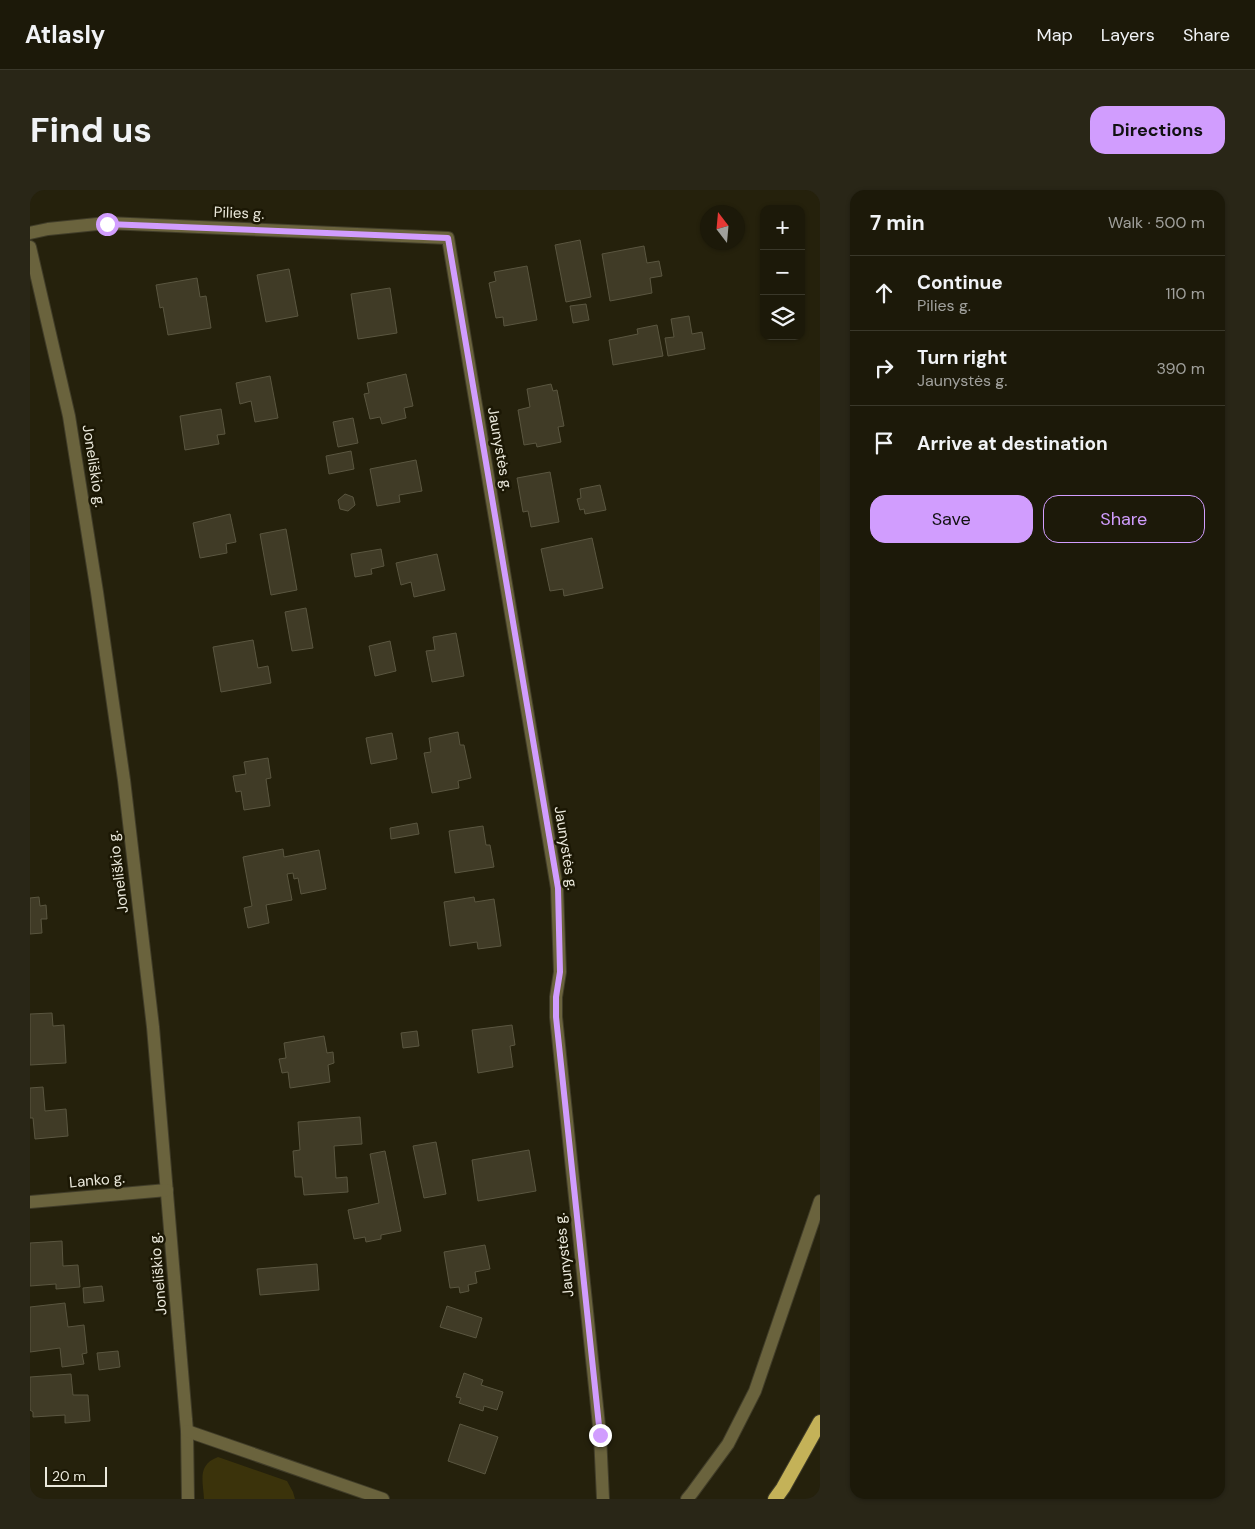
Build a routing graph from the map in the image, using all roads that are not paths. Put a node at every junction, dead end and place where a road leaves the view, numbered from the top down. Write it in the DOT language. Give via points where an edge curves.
graph roads {
  1 [pos="30,233"];
  2 [pos="448,238"];
  3 [pos="30,247"];
  4 [pos="168,1190"];
  5 [pos="820,1201"];
  6 [pos="30,1202"];
  7 [pos="820,1422"];
  8 [pos="187,1431"];
  9 [pos="188,1499"];
  10 [pos="384,1499"];
  11 [pos="603,1499"];
  12 [pos="687,1499"];
  13 [pos="775,1499"];
  1 -- 2 [label="street, Pilies g." via="107,224"];
  2 -- 11 [label="street, Jaunystės g." via="558,888 560,972 556,1017 600,1435"];
  3 -- 4 [label="street, Joneliškio g." via="69,416 100,611 124,780"];
  4 -- 6 [label="street, Lanko g."];
  4 -- 8 [label="street, Joneliškio g."];
  5 -- 12 [label="street" via="756,1391 728,1444"];
  7 -- 13 [label="highway"];
  8 -- 9 [label="street, Joneliškio g."];
  8 -- 10 [label="street"];
}
